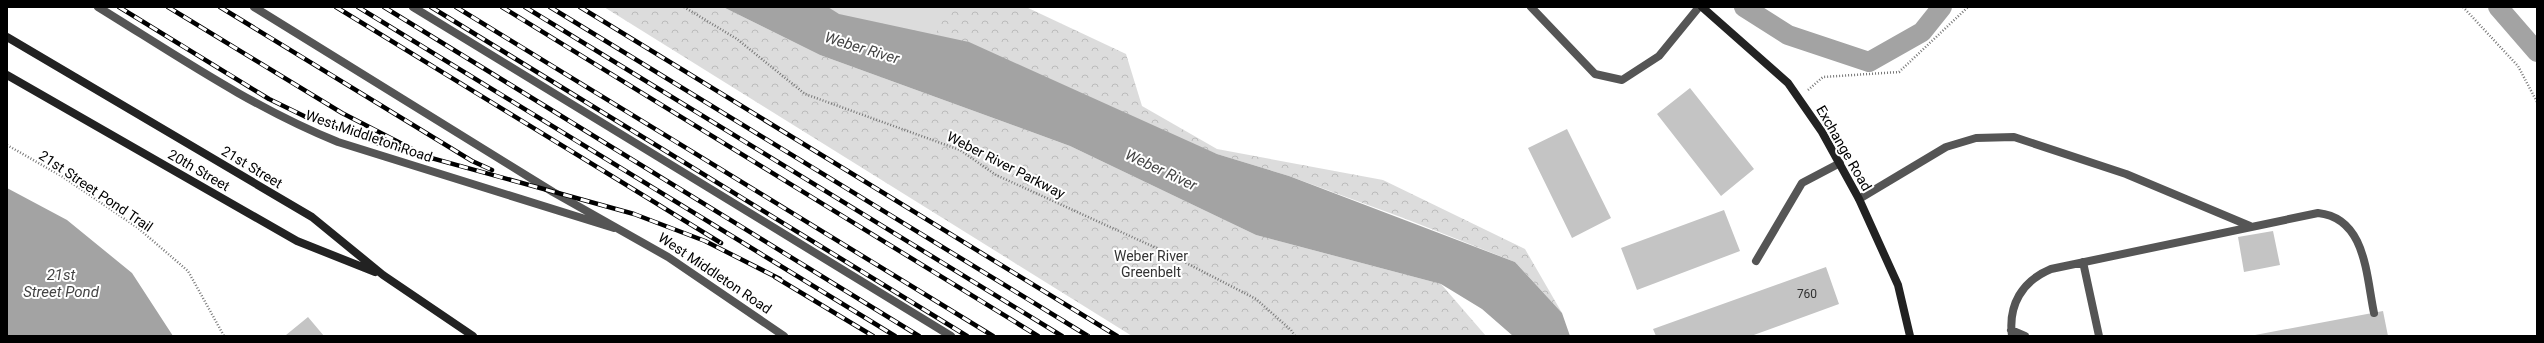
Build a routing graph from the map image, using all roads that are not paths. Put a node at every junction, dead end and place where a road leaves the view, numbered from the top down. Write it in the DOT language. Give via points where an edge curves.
graph roads {
  1 [pos="98,7"];
  2 [pos="254,7"];
  3 [pos="413,7"];
  4 [pos="1531,7"];
  5 [pos="1699,7"];
  6 [pos="1702,7"];
  7 [pos="7,37"];
  8 [pos="7,75"];
  9 [pos="1840,163"];
  10 [pos="1859,199"];
  11 [pos="2250,226"];
  12 [pos="630,233"];
  13 [pos="1756,261"];
  14 [pos="2083,262"];
  15 [pos="383,275"];
  16 [pos="2374,313"];
  17 [pos="2012,333"];
  18 [pos="473,336"];
  19 [pos="784,336"];
  20 [pos="951,336"];
  21 [pos="1910,336"];
  22 [pos="2025,336"];
  23 [pos="2099,336"];
  1 -- 12 [label="lane, West Middleton Road" via="254,102 304,128 345,144"];
  2 -- 12 [label="lane, West Middleton Road" via="553,192"];
  3 -- 20 [label="lane"];
  4 -- 5 [label="lane" via="1595,74 1622,80 1659,56"];
  6 -- 9 [label="main road, Exchange Road" via="1788,83"];
  7 -- 15 [label="main road, 21st Street" via="312,217"];
  8 -- 15 [label="main road, 20th Street" via="297,241"];
  9 -- 10 [label="main road, Exchange Road"];
  9 -- 13 [label="lane" via="1802,183"];
  10 -- 11 [label="lane" via="1946,147 1976,138 2014,137 2111,169"];
  10 -- 21 [label="main road, Exchange Road" via="1898,285"];
  11 -- 14 [label="lane"];
  11 -- 16 [label="lane" via="2318,213 2332,215 2344,222 2351,228 2360,246"];
  12 -- 19 [label="lane, West Middleton Road"];
  14 -- 17 [label="lane" via="2050,269 2029,282 2015,302"];
  14 -- 23 [label="lane"];
  15 -- 18 [label="main road, 21st Street"];
  17 -- 22 [label="lane"];
}
